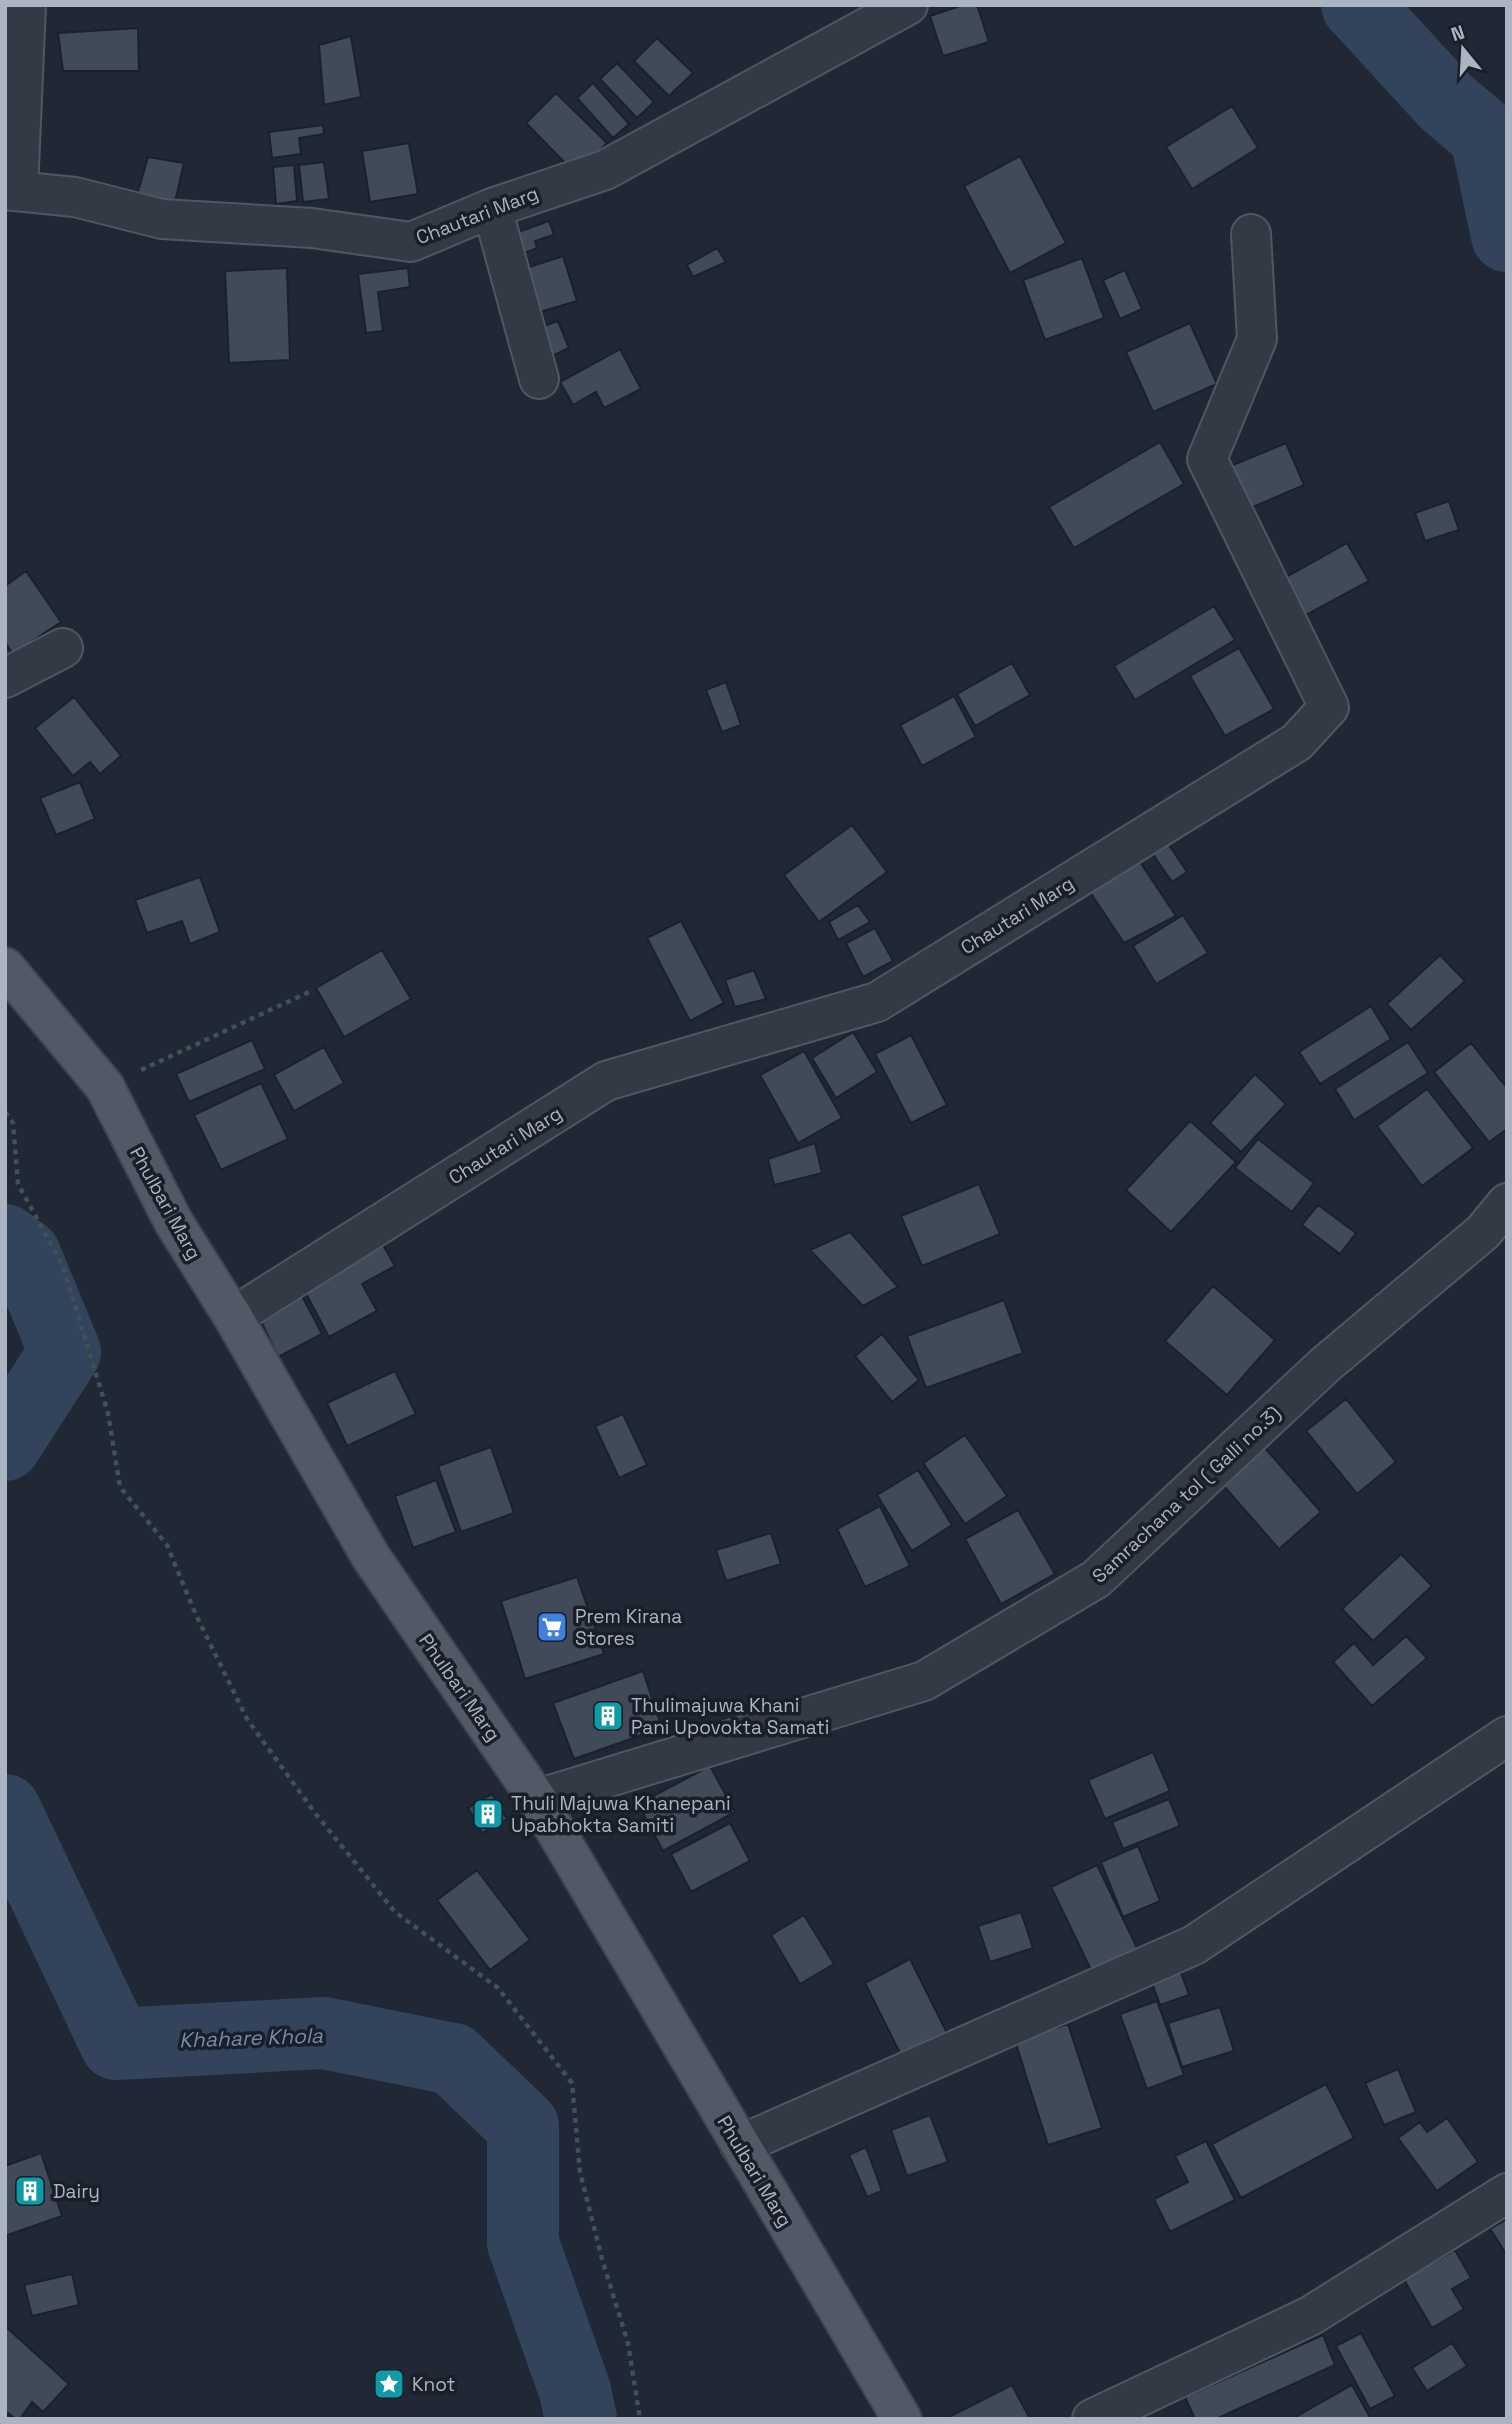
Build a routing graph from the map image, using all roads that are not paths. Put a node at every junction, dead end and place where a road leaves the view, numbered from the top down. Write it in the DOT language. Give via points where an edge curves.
graph roads {
  1 [pos="26,5"];
  2 [pos="908,5"];
  3 [pos="12,190"];
  4 [pos="492,208"];
  5 [pos="1251,234"];
  6 [pos="539,379"];
  7 [pos="63,648"];
  8 [pos="5,678"];
  9 [pos="5,967"];
  10 [pos="1507,1203"];
  11 [pos="233,1317"];
  12 [pos="1507,1736"];
  13 [pos="537,1799"];
  14 [pos="740,2146"];
  15 [pos="1507,2193"];
  16 [pos="902,2419"];
  17 [pos="1092,2419"];
  1 -- 3 [label="street"];
  2 -- 4 [label="street, Chautari Marg" via="605,170"];
  3 -- 4 [label="street, Chautari Marg" via="75,197 162,219 312,228 411,242"];
  4 -- 6 [label="street"];
  5 -- 11 [label="street, Chautari Marg" via="1257,339 1207,459 1329,707 1297,742 877,1002 606,1081"];
  7 -- 8 [label="street"];
  9 -- 11 [label="main road, Phulbari Marg" via="105,1087 173,1221"];
  10 -- 13 [label="street, Samrachana tol ( Galli no.3)" via="1483,1232 1326,1364 1096,1579 924,1681"];
  11 -- 13 [label="main road, Phulbari Marg" via="371,1557"];
  12 -- 14 [label="street" via="1194,1945"];
  13 -- 14 [label="main road, Phulbari Marg"];
  14 -- 16 [label="main road, Phulbari Marg"];
  15 -- 17 [label="street" via="1310,2316"];
}
